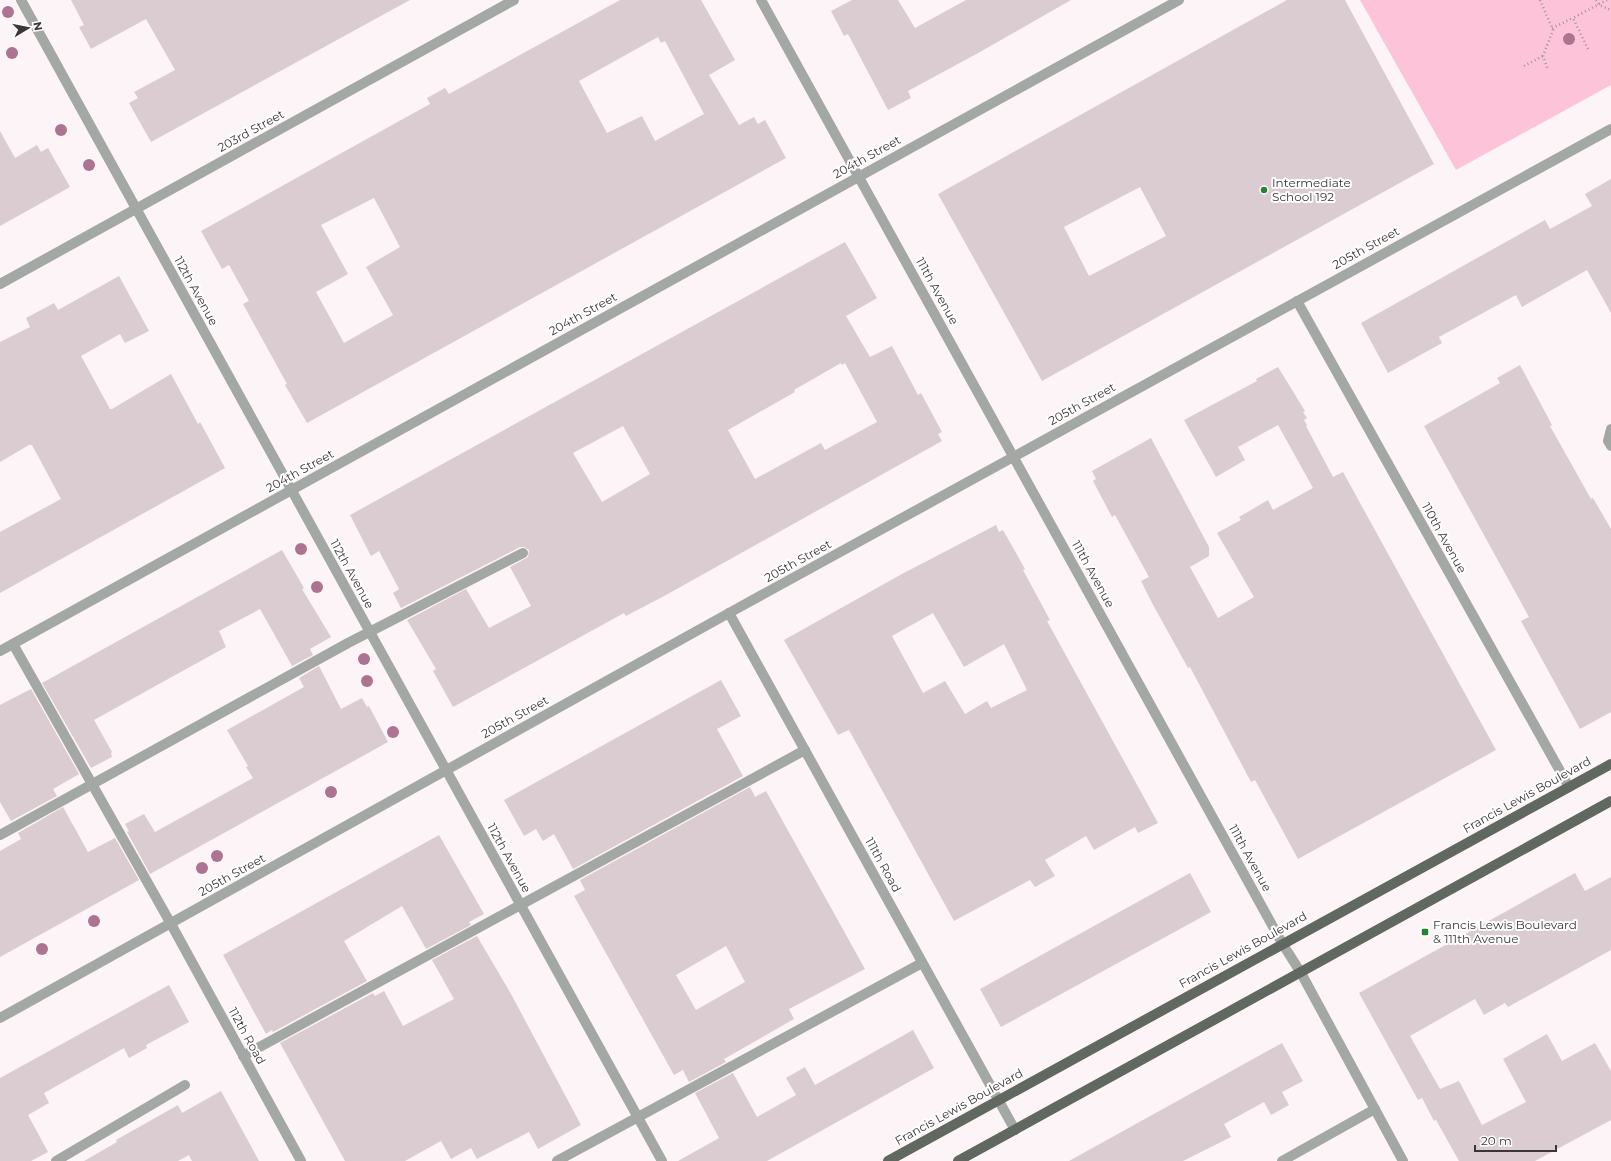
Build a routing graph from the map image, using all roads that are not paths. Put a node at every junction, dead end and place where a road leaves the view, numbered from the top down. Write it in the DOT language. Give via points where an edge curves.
graph roads {
  1 [pos="21,0"];
  2 [pos="514,0"];
  3 [pos="761,0"];
  4 [pos="1179,0"];
  5 [pos="1611,129"];
  6 [pos="859,176"];
  7 [pos="136,209"];
  8 [pos="0,284"];
  9 [pos="1297,301"];
  10 [pos="1611,429"];
  11 [pos="1611,446"];
  12 [pos="1014,457"];
  13 [pos="291,490"];
  14 [pos="523,552"];
  15 [pos="730,613"];
  16 [pos="369,631"];
  17 [pos="13,644"];
  18 [pos="0,651"];
  19 [pos="805,750"];
  20 [pos="1611,764"];
  21 [pos="446,771"];
  22 [pos="93,783"];
  23 [pos="1569,787"];
  24 [pos="1611,801"];
  25 [pos="0,835"];
  26 [pos="520,906"];
  27 [pos="170,924"];
  28 [pos="1282,943"];
  29 [pos="922,963"];
  30 [pos="1301,973"];
  31 [pos="0,1018"];
  32 [pos="243,1056"];
  33 [pos="185,1085"];
  34 [pos="999,1101"];
  35 [pos="1375,1109"];
  36 [pos="638,1118"];
  37 [pos="1015,1130"];
  38 [pos="56,1161"];
  39 [pos="301,1161"];
  40 [pos="558,1161"];
  41 [pos="662,1161"];
  42 [pos="888,1161"];
  43 [pos="958,1161"];
  44 [pos="1282,1161"];
  45 [pos="1403,1161"];
  1 -- 7 [label="street, 112th Avenue"];
  2 -- 7 [label="street, 203rd Street"];
  3 -- 6 [label="street, 111th Avenue"];
  4 -- 6 [label="street, 204th Street"];
  5 -- 9 [label="street, 205th Street"];
  6 -- 12 [label="street, 111th Avenue"];
  6 -- 13 [label="street, 204th Street"];
  7 -- 8 [label="street, 203rd Street"];
  7 -- 13 [label="street, 112th Avenue"];
  9 -- 12 [label="street, 205th Street"];
  9 -- 23 [label="street, 110th Avenue"];
  10 -- 11 [label="street" via="1608,441"];
  12 -- 15 [label="street, 205th Street"];
  12 -- 28 [label="street, 111th Avenue"];
  13 -- 16 [label="street, 112th Avenue"];
  13 -- 17 [label="street, 204th Street"];
  14 -- 16 [label="street"];
  15 -- 19 [label="street, 111th Road"];
  15 -- 21 [label="street, 205th Street"];
  16 -- 21 [label="street, 112th Avenue"];
  16 -- 22 [label="street"];
  17 -- 18 [label="street, 204th Street"];
  17 -- 22 [label="street, 112th Road"];
  19 -- 26 [label="street"];
  19 -- 29 [label="street, 111th Road"];
  20 -- 23 [label="main road, Francis Lewis Boulevard"];
  21 -- 26 [label="street, 112th Avenue"];
  21 -- 27 [label="street, 205th Street"];
  22 -- 25 [label="street"];
  22 -- 27 [label="street, 112th Road"];
  23 -- 28 [label="main road, Francis Lewis Boulevard"];
  24 -- 30 [label="main road"];
  26 -- 32 [label="street"];
  26 -- 36 [label="street, 112th Avenue"];
  27 -- 31 [label="street, 205th Street"];
  27 -- 32 [label="street, 112th Road"];
  28 -- 30 [label="street, 111th Avenue"];
  28 -- 34 [label="main road, Francis Lewis Boulevard"];
  29 -- 34 [label="street, 111th Road"];
  29 -- 36 [label="street"];
  30 -- 35 [label="street, 111th Avenue"];
  30 -- 37 [label="main road"];
  32 -- 39 [label="street, 112th Road"];
  33 -- 38 [label="street"];
  34 -- 37 [label="street, 111th Road"];
  34 -- 42 [label="main road, Francis Lewis Boulevard"];
  35 -- 44 [label="street"];
  35 -- 45 [label="street, 111th Avenue"];
  36 -- 40 [label="street"];
  36 -- 41 [label="street, 112th Avenue"];
  37 -- 43 [label="main road"];
}
